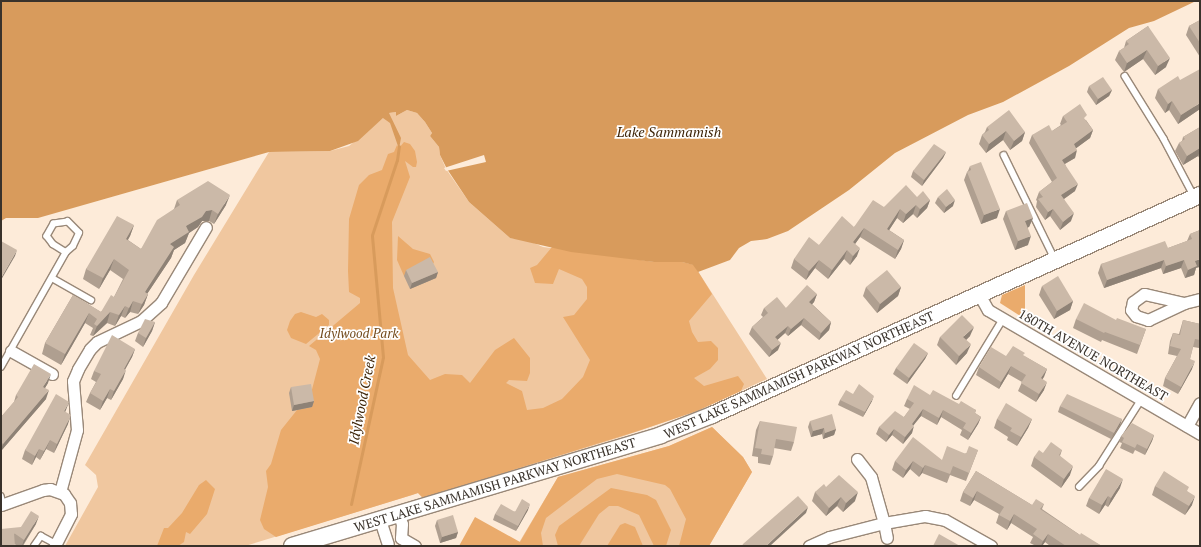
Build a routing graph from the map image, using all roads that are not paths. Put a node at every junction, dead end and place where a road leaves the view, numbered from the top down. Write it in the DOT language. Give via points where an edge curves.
graph roads {
  1 [pos="1125,76"];
  2 [pos="1004,156"];
  3 [pos="1197,196"];
  4 [pos="206,227"];
  5 [pos="66,252"];
  6 [pos="1055,259"];
  7 [pos="52,278"];
  8 [pos="979,294"];
  9 [pos="1200,299"];
  10 [pos="91,300"];
  11 [pos="1184,303"];
  12 [pos="1003,319"];
  13 [pos="11,351"];
  14 [pos="1,367"];
  15 [pos="52,374"];
  16 [pos="956,396"];
  17 [pos="1141,400"];
  18 [pos="1200,403"];
  19 [pos="1187,426"];
  20 [pos="1200,434"];
  21 [pos="857,459"];
  22 [pos="1079,487"];
  23 [pos="63,495"];
  24 [pos="2,502"];
  25 [pos="399,515"];
  26 [pos="380,520"];
  27 [pos="884,523"];
  28 [pos="401,538"];
  29 [pos="887,538"];
  30 [pos="55,545"];
  31 [pos="388,545"];
  32 [pos="34,546"];
  33 [pos="292,546"];
  34 [pos="415,546"];
  35 [pos="808,546"];
  36 [pos="991,546"];
  1 -- 3 [label="lane"];
  2 -- 6 [label="lane"];
  3 -- 6 [label="main road, WEST LAKE SAMMAMISH PARKWAY NORTHEAST"];
  4 -- 23 [label="street" via="161,303 141,321 97,342 78,369 73,382 77,430"];
  5 -- 5 [label="lane" via="74,246 79,233 68,222 54,224 47,236 52,244"];
  5 -- 7 [label="lane"];
  6 -- 8 [label="main road, WEST LAKE SAMMAMISH PARKWAY NORTHEAST"];
  7 -- 10 [label="lane"];
  7 -- 13 [label="lane"];
  8 -- 12 [label="street, 180TH AVENUE NORTHEAST" via="988,310"];
  8 -- 25 [label="main road, WEST LAKE SAMMAMISH PARKWAY NORTHEAST" via="717,413 661,435"];
  9 -- 11 [label="street"];
  12 -- 16 [label="lane"];
  12 -- 17 [label="street, 180TH AVENUE NORTHEAST"];
  13 -- 14 [label="lane"];
  13 -- 15 [label="street"];
  17 -- 19 [label="street, 180TH AVENUE NORTHEAST"];
  17 -- 22 [label="lane" via="1099,466"];
  18 -- 19 [label="street"];
  19 -- 20 [label="street, 180TH AVENUE NORTHEAST"];
  21 -- 27 [label="street" via="871,477"];
  23 -- 24 [label="street" via="43,490"];
  23 -- 30 [label="street" via="71,514"];
  25 -- 26 [label="main road, WEST LAKE SAMMAMISH PARKWAY NORTHEAST"];
  25 -- 28 [label="street" via="402,524"];
  26 -- 31 [label="street"];
  26 -- 33 [label="main road, WEST LAKE SAMMAMISH PARKWAY NORTHEAST"];
  27 -- 29 [label="street"];
  27 -- 35 [label="street" via="829,537"];
  27 -- 36 [label="street" via="925,516 945,520"];
  28 -- 31 [label="street"];
  28 -- 34 [label="street"];
  30 -- 32 [label="lane" via="41,536"];
}
